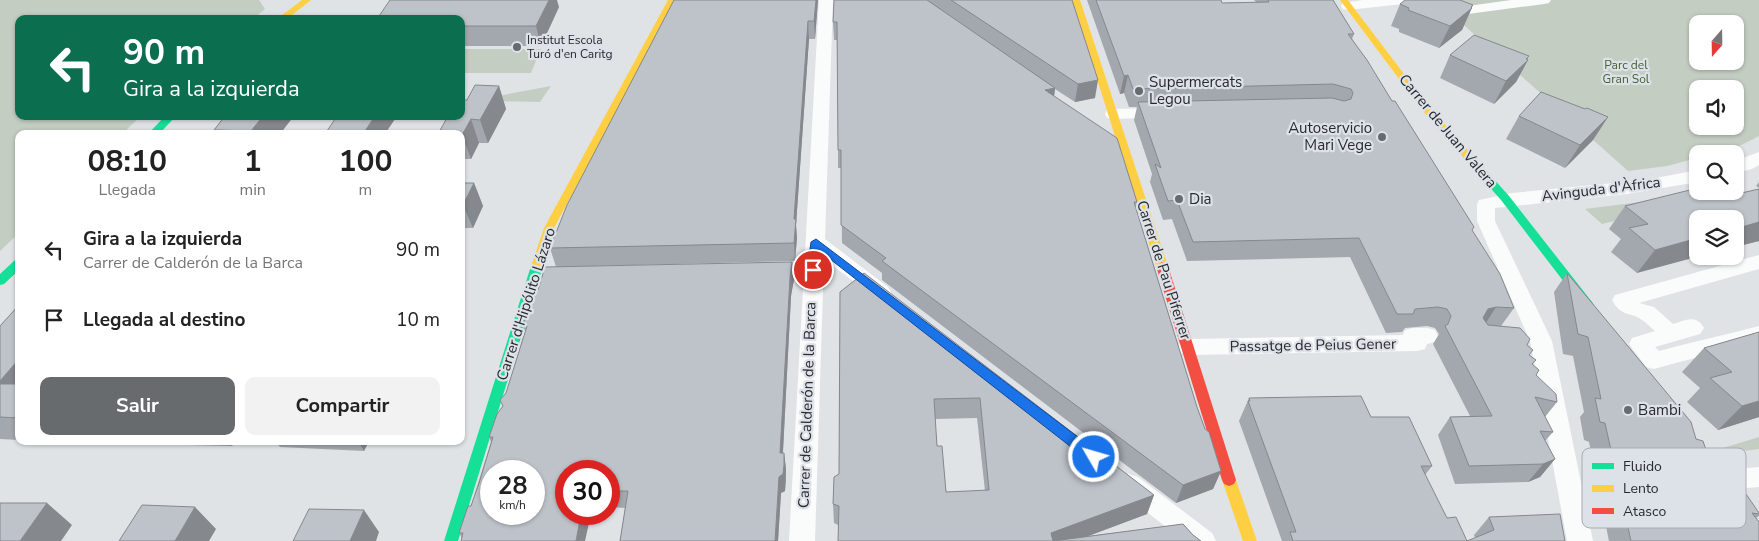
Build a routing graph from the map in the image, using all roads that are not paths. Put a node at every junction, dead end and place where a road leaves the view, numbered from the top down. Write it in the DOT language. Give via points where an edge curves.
graph roads {
  1 [pos="292,0"];
  2 [pos="307,0"];
  3 [pos="672,0"];
  4 [pos="826,0"];
  5 [pos="1076,0"];
  6 [pos="1402,0"];
  7 [pos="1544,0"];
  8 [pos="1346,3"];
  9 [pos="1468,10"];
  10 [pos="284,15"];
  11 [pos="286,15"];
  12 [pos="1179,113"];
  13 [pos="1113,114"];
  14 [pos="167,120"];
  15 [pos="157,130"];
  16 [pos="1100,130"];
  17 [pos="1124,146"];
  18 [pos="1759,158"];
  19 [pos="1744,165"];
  20 [pos="1689,177"];
  21 [pos="1505,198"];
  22 [pos="816,242"];
  23 [pos="1759,262"];
  24 [pos="15,267"];
  25 [pos="0,281"];
  26 [pos="900,307"];
  27 [pos="1592,310"];
  28 [pos="1759,334"];
  29 [pos="1518,336"];
  30 [pos="1419,340"];
  31 [pos="1541,341"];
  32 [pos="1189,347"];
  33 [pos="1110,469"];
  34 [pos="1759,477"];
  35 [pos="1746,479"];
  36 [pos="451,541"];
  37 [pos="802,541"];
  38 [pos="1203,541"];
  39 [pos="1250,541"];
  40 [pos="1580,541"];
  1 -- 10 [label="street"];
  2 -- 11 [label="street"];
  3 -- 36 [label="street, Carrer d'Hipólito Lázaro" via="550,228 541,276"];
  4 -- 22 [label="street, Carrer de Calderón de la Barca"];
  5 -- 13 [label="street, Carrer de Pau Piferrer"];
  6 -- 8 [label="street"];
  7 -- 9 [label="street"];
  8 -- 21 [label="street, Carrer de Juan Valera" via="1426,109"];
  12 -- 13 [label="street"];
  13 -- 17 [label="street, Carrer de Pau Piferrer"];
  14 -- 15 [label="street"];
  16 -- 17 [label="street"];
  17 -- 32 [label="street, Carrer de Pau Piferrer"];
  18 -- 19 [label="street"];
  20 -- 21 [label="street, Avinguda d'Àfrica" via="1607,190"];
  21 -- 27 [label="street"];
  21 -- 31 [label="street, Carrer de Juan Valera" via="1486,204 1486,221"];
  22 -- 26 [label="street"];
  22 -- 37 [label="street, Carrer de Calderón de la Barca" via="803,270"];
  23 -- 28 [label="street" via="1622,300 1632,309 1647,312 1670,333 1693,328 1640,344 1654,361"];
  24 -- 25 [label="street"];
  29 -- 31 [label="street"];
  30 -- 32 [label="street, Passatge de Peius Gener"];
  31 -- 40 [label="street"];
  32 -- 39 [label="street, Carrer de Pau Piferrer"];
  33 -- 38 [label="street"];
  34 -- 35 [label="street"];
}
